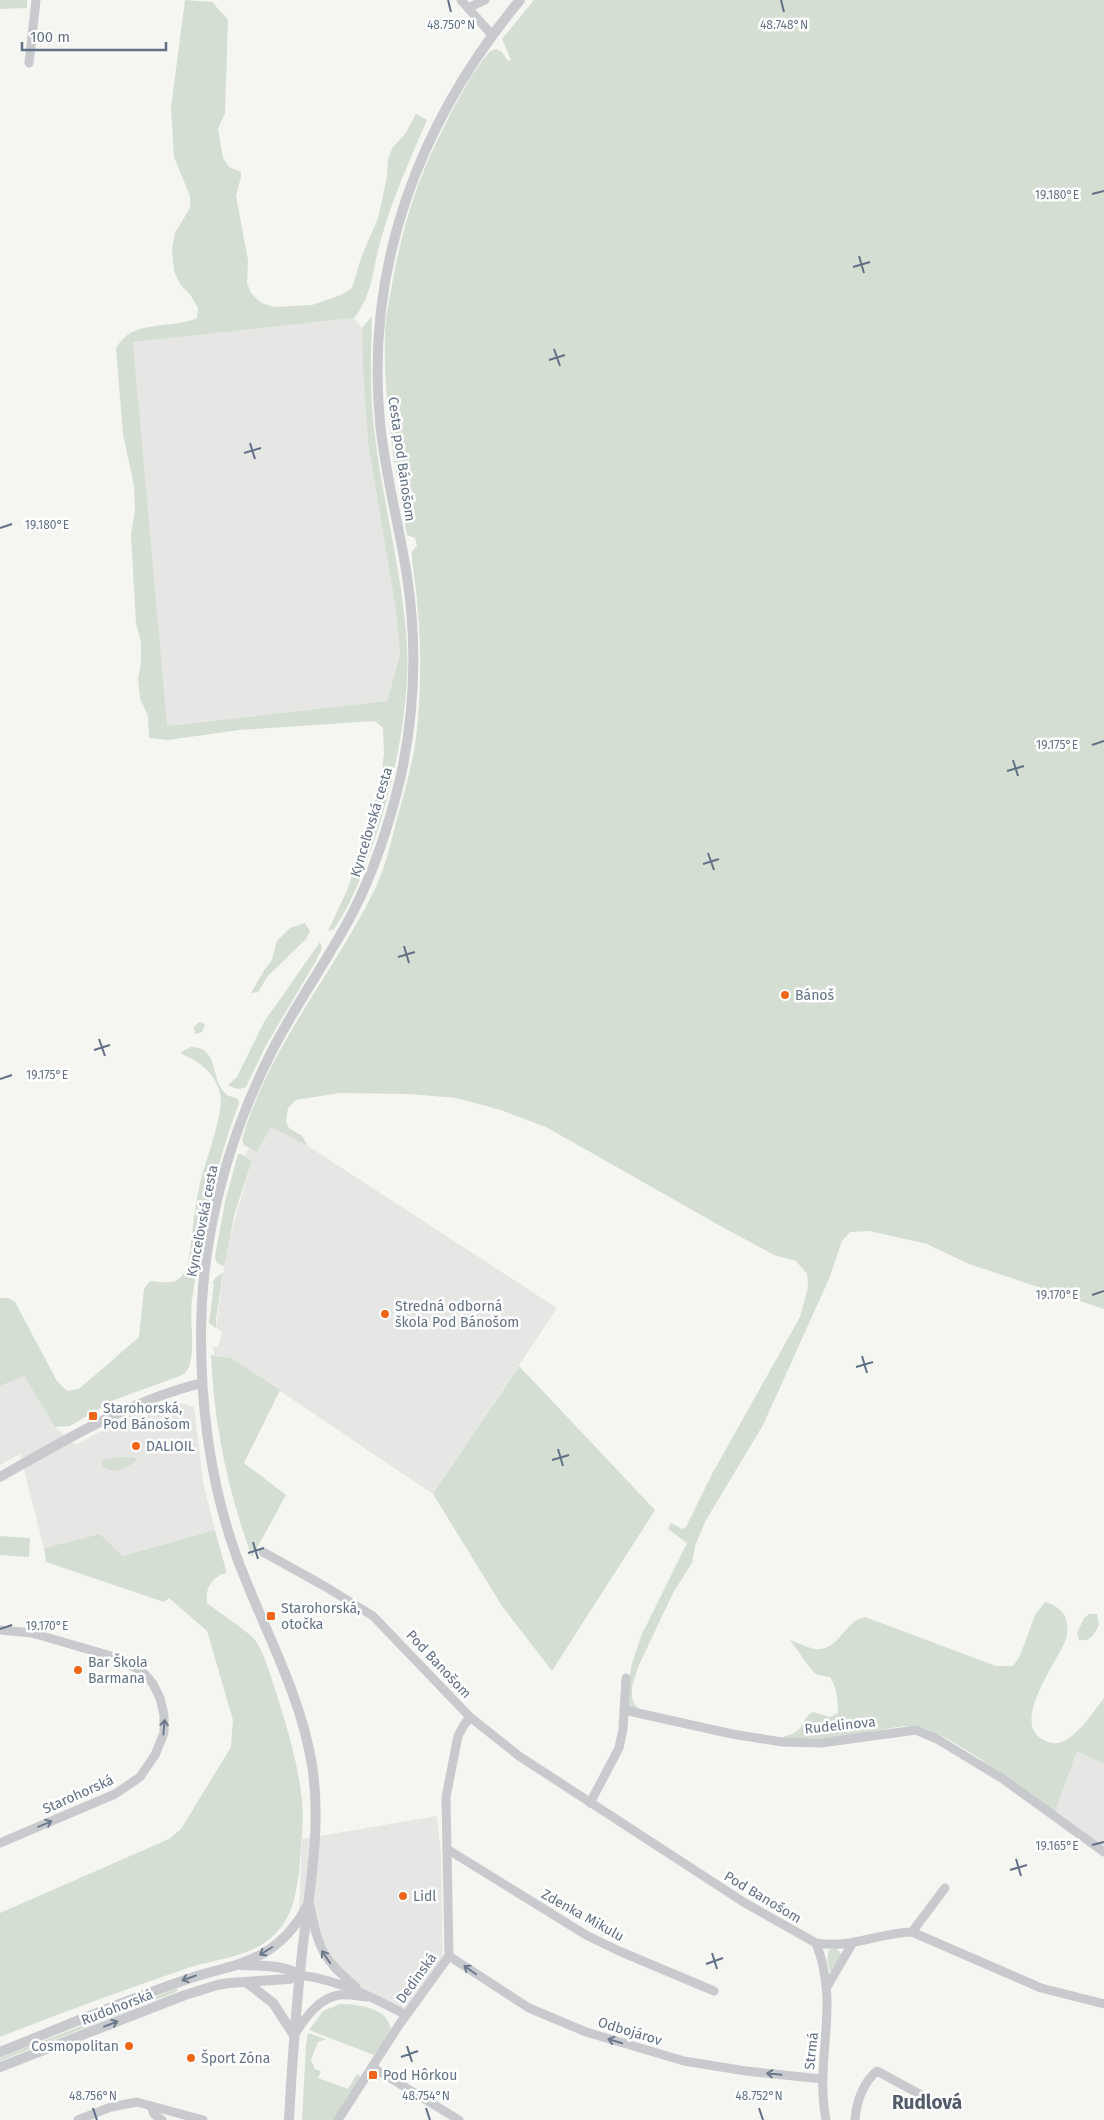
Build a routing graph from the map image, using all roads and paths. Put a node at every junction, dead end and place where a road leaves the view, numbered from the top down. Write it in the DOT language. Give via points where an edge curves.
graph roads {
  1 [pos="36,0"];
  2 [pos="461,0"];
  3 [pos="485,0"];
  4 [pos="520,0"];
  5 [pos="468,8"];
  6 [pos="492,35"];
  7 [pos="29,63"];
  8 [pos="412,686"];
  9 [pos="202,1383"];
  10 [pos="0,1477"];
  11 [pos="263,1552"];
  12 [pos="0,1630"];
  13 [pos="626,1678"];
  14 [pos="624,1710"];
  15 [pos="470,1717"];
  16 [pos="590,1803"];
  17 [pos="0,1843"];
  18 [pos="447,1849"];
  19 [pos="1104,1852"];
  20 [pos="945,1888"];
  21 [pos="309,1902"];
  22 [pos="912,1932"];
  23 [pos="816,1944"];
  24 [pos="852,1944"];
  25 [pos="449,1956"];
  26 [pos="236,1965"];
  27 [pos="300,1975"];
  28 [pos="246,1982"];
  29 [pos="828,1985"];
  30 [pos="360,1991"];
  31 [pos="714,1991"];
  32 [pos="372,1997"];
  33 [pos="1104,2004"];
  34 [pos="406,2015"];
  35 [pos="294,2035"];
  36 [pos="0,2052"];
  37 [pos="0,2067"];
  38 [pos="372,2067"];
  39 [pos="822,2079"];
  40 [pos="936,2103"];
  41 [pos="151,2106"];
  42 [pos="78,2120"];
  43 [pos="162,2120"];
  44 [pos="203,2120"];
  45 [pos="289,2120"];
  46 [pos="338,2120"];
  47 [pos="459,2120"];
  48 [pos="826,2120"];
  49 [pos="855,2120"];
  1 -- 7 [label="street"];
  2 -- 5 [label="street"];
  3 -- 5 [label="street"];
  4 -- 6 [label="street, Cesta pod Bánošom"];
  5 -- 6 [label="street"];
  6 -- 8 [label="street, Cesta pod Bánošom" via="455,92 417,167 391,244 378,330 380,426 410,596"];
  8 -- 9 [label="street, Kynceľovská cesta" via="401,776 372,872 341,934 265,1065 228,1158 205,1267 201,1315"];
  9 -- 10 [label="street" via="128,1408"];
  9 -- 21 [label="street, Kynceľovská cesta" via="209,1450 224,1519 294,1699 311,1762 316,1832"];
  11 -- 15 [label="street, Pod Banošom" via="373,1616"];
  17 -- 12 [label="street, Starohorská, one-way" via="115,1794 140,1777 155,1755 164,1733 160,1698 143,1672 118,1658 32,1633"];
  13 -- 14 [label="street"];
  14 -- 16 [label="street" via="619,1748"];
  14 -- 19 [label="street, Rudelinova" via="782,1742 821,1743 916,1730 968,1756"];
  15 -- 16 [label="street, Pod Banošom" via="519,1756"];
  15 -- 18 [label="street, Dedinská" via="458,1736 447,1788"];
  16 -- 23 [label="street, Pod Banošom" via="745,1903"];
  18 -- 25 [label="street, Dedinská"];
  18 -- 31 [label="street, Zdenka Mikulu" via="586,1935"];
  20 -- 22 [label="street"];
  21 -- 26 [label="street, Rudohorská, one-way" via="302,1916 275,1946"];
  21 -- 27 [label="street, Kynceľovská cesta"];
  30 -- 21 [label="street, one-way" via="334,1968 319,1946"];
  22 -- 24 [label="street, Pod Banošom"];
  22 -- 33 [label="street" via="1056,1994"];
  23 -- 24 [label="street, Pod Banošom"];
  23 -- 29 [label="street, Strmá"];
  24 -- 29 [label="street"];
  25 -- 34 [label="street, Dedinská"];
  39 -- 25 [label="street, Odbojárov, one-way" via="746,2072 684,2061 586,2032 529,2008"];
  26 -- 27 [label="street, Rudohorská" via="278,1966"];
  26 -- 36 [label="street, Rudohorská, one-way" via="180,1981"];
  27 -- 28 [label="street, Rudohorská"];
  27 -- 30 [label="street"];
  27 -- 35 [label="street, Kynceľovská cesta"];
  28 -- 35 [label="street" via="273,2003"];
  37 -- 28 [label="street, Rudohorská, one-way" via="185,1995 217,1985"];
  29 -- 39 [label="street, Strmá"];
  30 -- 32 [label="street"];
  32 -- 34 [label="street"];
  32 -- 35 [label="street" via="338,1995 319,2004"];
  34 -- 38 [label="street, Dedinská"];
  35 -- 45 [label="street, Kynceľovská cesta"];
  38 -- 46 [label="street, Dedinská"];
  38 -- 47 [label="street"];
  39 -- 48 [label="street, Strmá"];
  40 -- 49 [label="street" via="877,2071 864,2088"];
  41 -- 42 [label="street" via="137,2102 110,2106"];
  41 -- 43 [label="street" via="154,2114"];
  41 -- 44 [label="street"];
}
